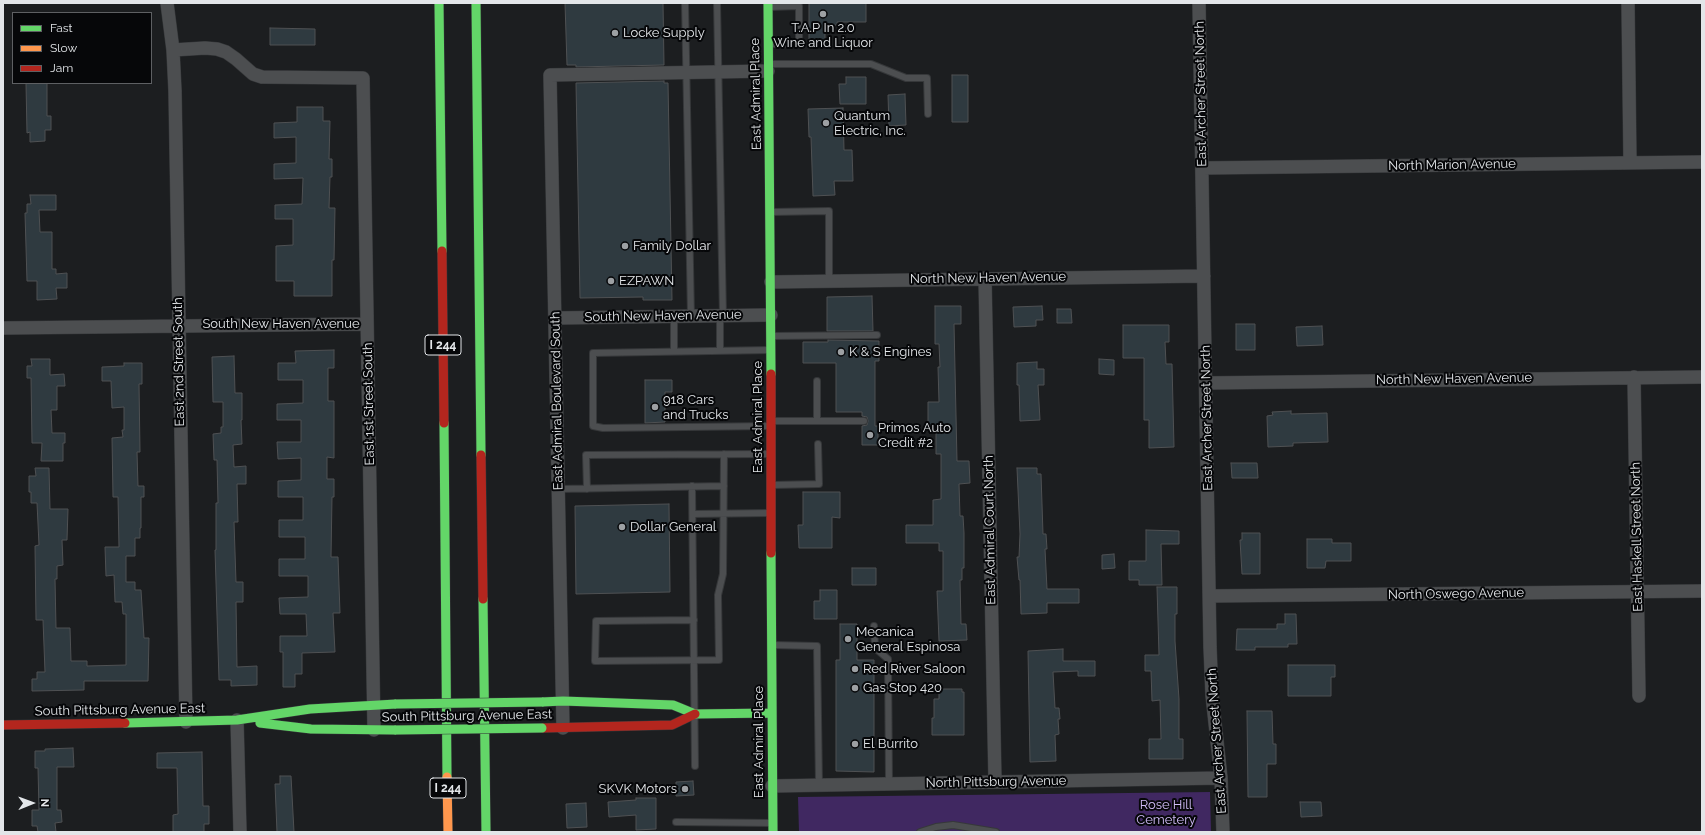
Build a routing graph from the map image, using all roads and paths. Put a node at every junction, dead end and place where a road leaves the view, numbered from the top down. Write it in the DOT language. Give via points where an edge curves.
graph roads {
  1 [pos="167,3"];
  2 [pos="439,3"];
  3 [pos="476,3"];
  4 [pos="685,3"];
  5 [pos="717,3"];
  6 [pos="1199,3"];
  7 [pos="1628,3"];
  8 [pos="768,5"];
  9 [pos="799,5"];
  10 [pos="768,44"];
  11 [pos="173,50"];
  12 [pos="768,68"];
  13 [pos="686,72"];
  14 [pos="718,72"];
  15 [pos="928,114"];
  16 [pos="1702,162"];
  17 [pos="1630,163"];
  18 [pos="1202,168"];
  19 [pos="770,212"];
  20 [pos="1204,276"];
  21 [pos="985,278"];
  22 [pos="829,281"];
  23 [pos="771,282"];
  24 [pos="771,315"];
  25 [pos="722,316"];
  26 [pos="674,317"];
  27 [pos="691,317"];
  28 [pos="555,318"];
  29 [pos="367,324"];
  30 [pos="179,325"];
  31 [pos="3,328"];
  32 [pos="877,335"];
  33 [pos="771,336"];
  34 [pos="771,350"];
  35 [pos="674,351"];
  36 [pos="720,351"];
  37 [pos="1634,377"];
  38 [pos="1702,377"];
  39 [pos="817,381"];
  40 [pos="1206,382"];
  41 [pos="817,420"];
  42 [pos="864,421"];
  43 [pos="771,423"];
  44 [pos="818,444"];
  45 [pos="724,454"];
  46 [pos="771,454"];
  47 [pos="771,485"];
  48 [pos="692,486"];
  49 [pos="724,486"];
  50 [pos="559,489"];
  51 [pos="587,489"];
  52 [pos="771,513"];
  53 [pos="693,514"];
  54 [pos="724,514"];
  55 [pos="1702,591"];
  56 [pos="1638,592"];
  57 [pos="1210,596"];
  58 [pos="694,620"];
  59 [pos="874,626"];
  60 [pos="771,645"];
  61 [pos="694,660"];
  62 [pos="1639,696"];
  63 [pos="563,701"];
  64 [pos="374,705"];
  65 [pos="771,713"];
  66 [pos="695,714"];
  67 [pos="237,720"];
  68 [pos="186,722"];
  69 [pos="3,724"];
  70 [pos="564,728"];
  71 [pos="374,730"];
  72 [pos="695,766"];
  73 [pos="1221,778"];
  74 [pos="995,781"];
  75 [pos="889,784"];
  76 [pos="818,785"];
  77 [pos="772,786"];
  78 [pos="676,822"];
  79 [pos="773,827"];
  80 [pos="240,832"];
  81 [pos="448,832"];
  82 [pos="486,832"];
  83 [pos="920,832"];
  84 [pos="996,832"];
  85 [pos="1223,832"];
  1 -- 11 [label="street, East 2nd Street South"];
  2 -- 81 [label="main road, I 244"];
  3 -- 82 [label="main road, I 244"];
  4 -- 13 [label="lane"];
  5 -- 14 [label="lane"];
  6 -- 18 [label="street, East Archer Street North"];
  7 -- 17 [label="street"];
  8 -- 9 [label="lane"];
  8 -- 10 [label="main road, East Admiral Place"];
  9 -- 10 [label="lane" via="799,42"];
  10 -- 12 [label="main road, East Admiral Place"];
  11 -- 29 [label="street, East 1st Street South" via="217,49 231,56 253,74 262,77 363,78"];
  11 -- 30 [label="street, East 2nd Street South"];
  12 -- 14 [label="street"];
  12 -- 15 [label="lane" via="871,64 906,78 928,78"];
  12 -- 19 [label="main road, East Admiral Place"];
  13 -- 14 [label="street"];
  13 -- 27 [label="lane"];
  13 -- 28 [label="street, East Admiral Boulevard South" via="550,75"];
  14 -- 25 [label="lane"];
  16 -- 17 [label="street, North Marion Avenue"];
  17 -- 18 [label="street, North Marion Avenue"];
  18 -- 20 [label="street, East Archer Street North"];
  19 -- 22 [label="lane" via="829,211"];
  19 -- 23 [label="main road, East Admiral Place"];
  20 -- 21 [label="street, North New Haven Avenue"];
  20 -- 40 [label="street, East Archer Street North"];
  21 -- 22 [label="street, North New Haven Avenue"];
  21 -- 74 [label="street, East Admiral Court North"];
  22 -- 23 [label="street, North New Haven Avenue"];
  23 -- 24 [label="main road, East Admiral Place"];
  24 -- 25 [label="street, South New Haven Avenue"];
  24 -- 33 [label="main road, East Admiral Place"];
  25 -- 27 [label="street, South New Haven Avenue"];
  25 -- 36 [label="lane"];
  26 -- 27 [label="street, South New Haven Avenue"];
  26 -- 28 [label="street, South New Haven Avenue"];
  26 -- 35 [label="lane"];
  28 -- 50 [label="street, East Admiral Boulevard South"];
  29 -- 30 [label="street, South New Haven Avenue"];
  29 -- 64 [label="street, East 1st Street South"];
  30 -- 31 [label="street, South New Haven Avenue"];
  30 -- 68 [label="street, East 2nd Street South"];
  32 -- 33 [label="lane"];
  33 -- 34 [label="main road, East Admiral Place"];
  34 -- 36 [label="lane"];
  34 -- 43 [label="main road, East Admiral Place"];
  35 -- 36 [label="lane"];
  35 -- 43 [label="lane" via="593,353 593,426 603,428"];
  37 -- 38 [label="street, North New Haven Avenue"];
  37 -- 40 [label="street, North New Haven Avenue"];
  37 -- 56 [label="street, East Haskell Street North"];
  39 -- 41 [label="lane"];
  40 -- 57 [label="street, East Archer Street North"];
  41 -- 42 [label="lane"];
  41 -- 43 [label="lane"];
  43 -- 46 [label="main road, East Admiral Place"];
  44 -- 47 [label="lane" via="819,484"];
  45 -- 46 [label="lane"];
  45 -- 49 [label="lane"];
  45 -- 51 [label="lane" via="586,455"];
  46 -- 47 [label="main road, East Admiral Place"];
  47 -- 52 [label="main road, East Admiral Place"];
  48 -- 49 [label="lane"];
  48 -- 51 [label="lane"];
  48 -- 53 [label="lane"];
  49 -- 54 [label="lane"];
  50 -- 51 [label="lane"];
  50 -- 63 [label="street, East Admiral Boulevard South"];
  52 -- 54 [label="lane"];
  52 -- 60 [label="main road, East Admiral Place"];
  53 -- 54 [label="lane"];
  53 -- 58 [label="lane"];
  54 -- 61 [label="lane" via="723,574 718,595 720,660"];
  55 -- 56 [label="street, North Oswego Avenue"];
  56 -- 57 [label="street, North Oswego Avenue"];
  56 -- 62 [label="street, East Haskell Street North"];
  57 -- 73 [label="street, East Archer Street North" via="1212,695"];
  58 -- 61 [label="lane"];
  58 -- 61 [label="lane" via="596,621 595,661"];
  59 -- 75 [label="lane" via="875,648 888,659"];
  60 -- 65 [label="main road, East Admiral Place"];
  60 -- 76 [label="lane" via="817,646"];
  61 -- 66 [label="lane"];
  63 -- 64 [label="main road, South Pittsburg Avenue East, bridge"];
  63 -- 66 [label="main road, South Pittsburg Avenue East" via="673,705"];
  63 -- 70 [label="street, East Admiral Boulevard South"];
  64 -- 67 [label="main road, South Pittsburg Avenue East" via="310,709"];
  64 -- 71 [label="street, East 1st Street South"];
  65 -- 66 [label="main road, South Pittsburg Avenue East"];
  65 -- 77 [label="main road, East Admiral Place"];
  66 -- 70 [label="main road, South Pittsburg Avenue East" via="672,726"];
  66 -- 72 [label="lane"];
  67 -- 68 [label="main road, South Pittsburg Avenue East"];
  67 -- 71 [label="main road, South Pittsburg Avenue East" via="311,729"];
  67 -- 80 [label="street"];
  68 -- 69 [label="main road, South Pittsburg Avenue East"];
  70 -- 71 [label="main road, South Pittsburg Avenue East, bridge"];
  73 -- 74 [label="street, North Pittsburg Avenue"];
  73 -- 85 [label="street, East Archer Street North"];
  74 -- 75 [label="street, North Pittsburg Avenue"];
  75 -- 76 [label="street, North Pittsburg Avenue"];
  76 -- 77 [label="street, North Pittsburg Avenue"];
  77 -- 79 [label="main road, East Admiral Place"];
  78 -- 79 [label="lane"];
  83 -- 84 [label="lane" via="952,825"];
}
